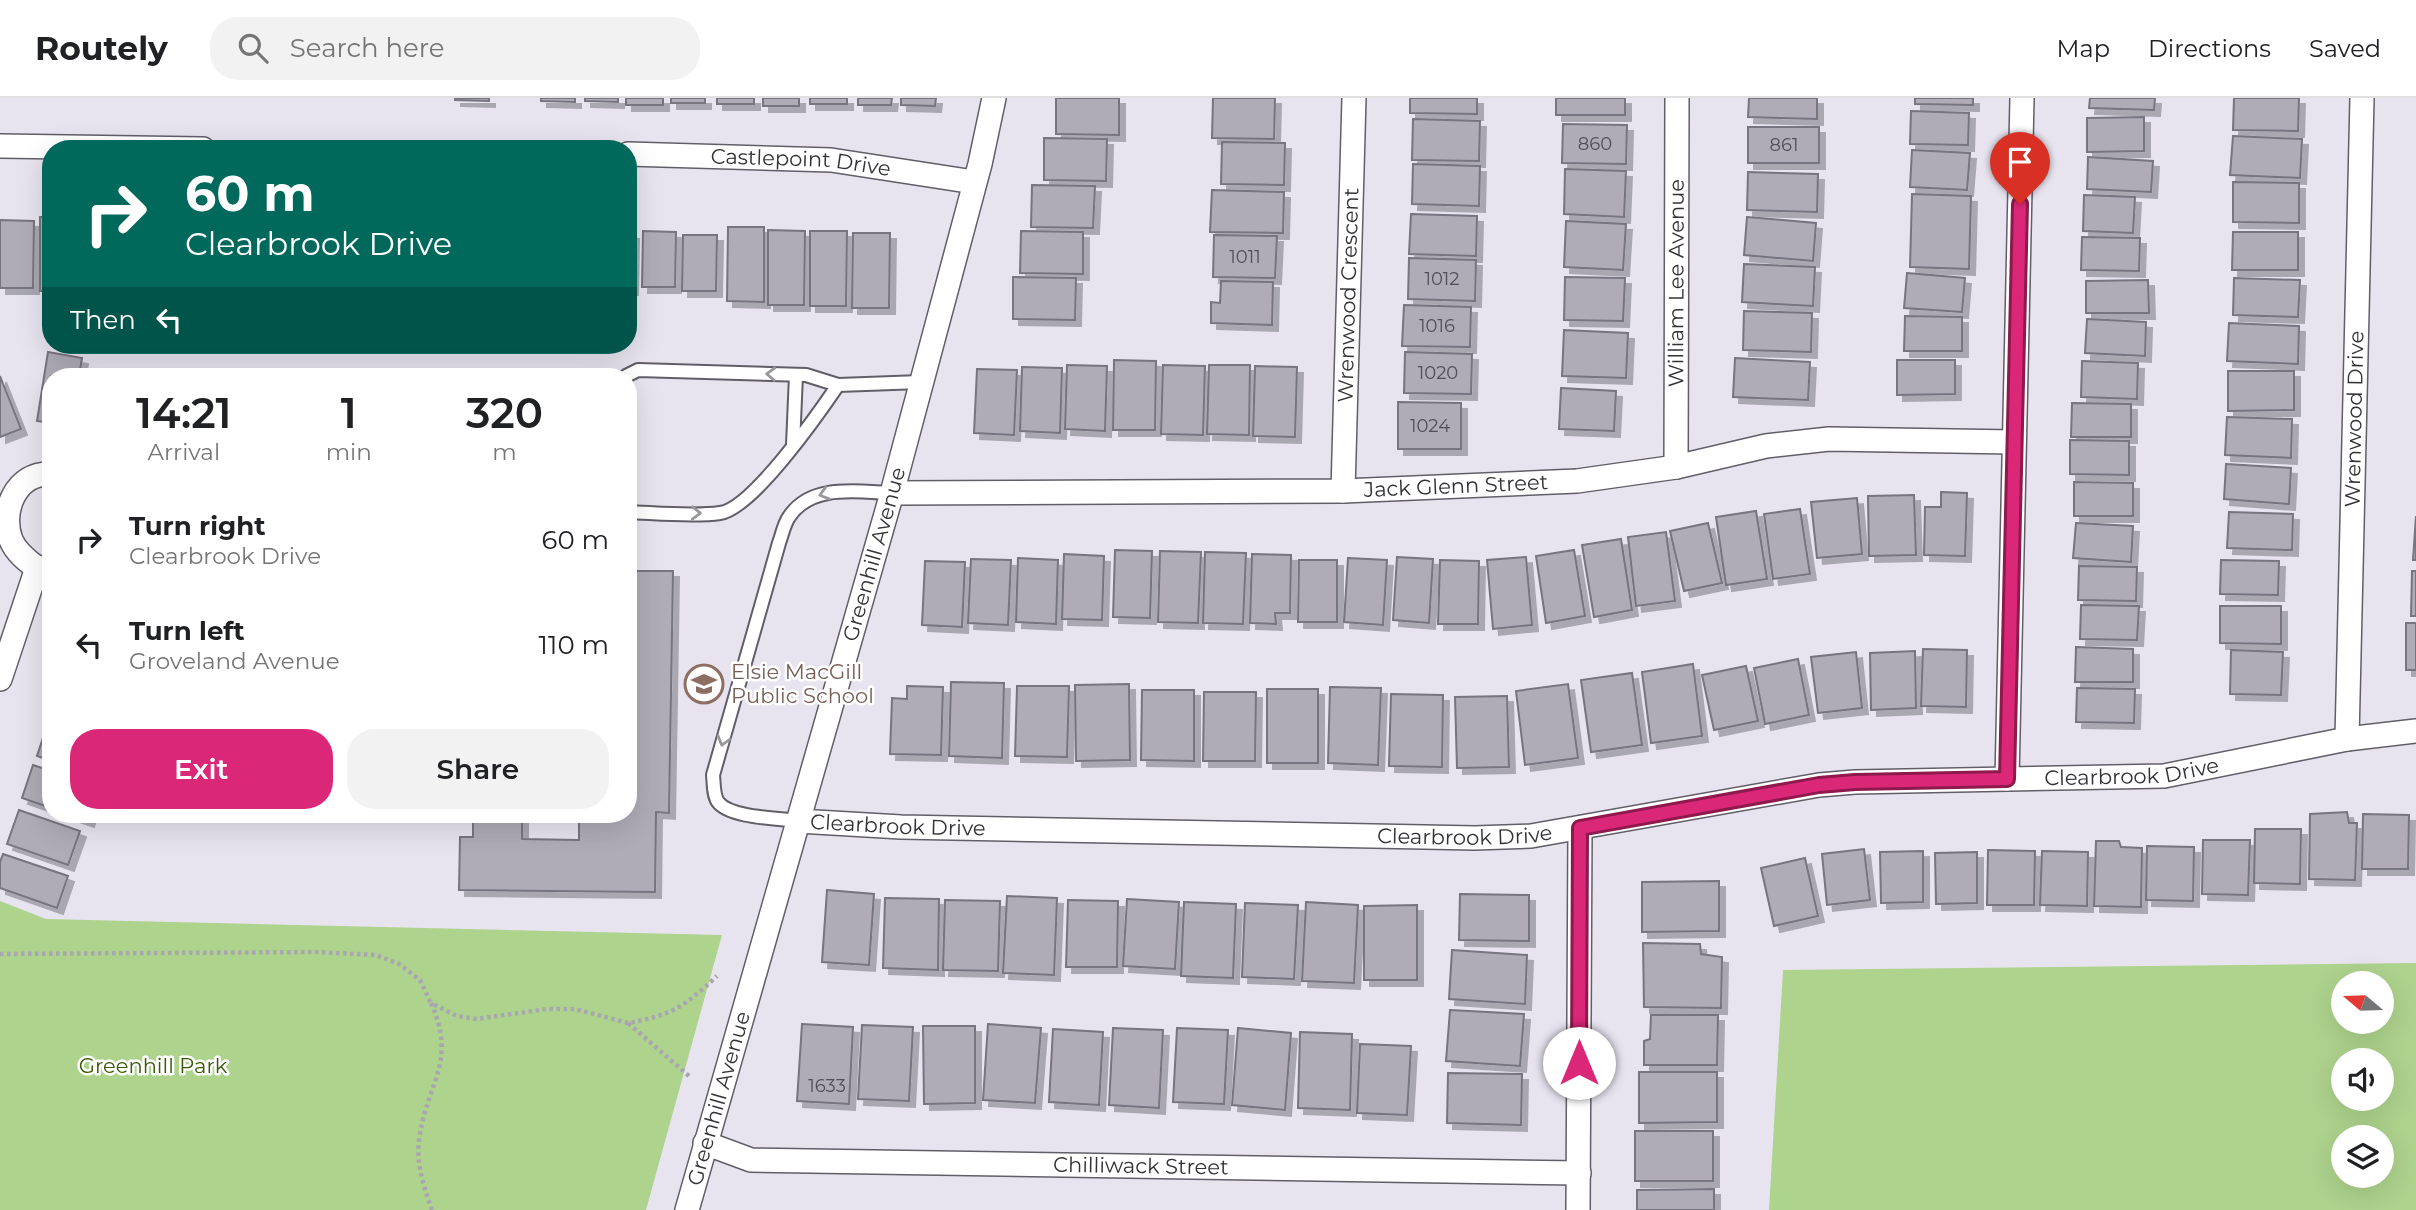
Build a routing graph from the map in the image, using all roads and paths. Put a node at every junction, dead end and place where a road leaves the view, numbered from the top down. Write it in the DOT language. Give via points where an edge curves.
graph roads {
  1 [pos="995,98"];
  2 [pos="1354,98"];
  3 [pos="1677,98"];
  4 [pos="2022,98"];
  5 [pos="2362,98"];
  6 [pos="0,146"];
  7 [pos="42,147"];
  8 [pos="637,154"];
  9 [pos="974,182"];
  10 [pos="637,370"];
  11 [pos="796,375"];
  12 [pos="921,382"];
  13 [pos="838,385"];
  14 [pos="2014,442"];
  15 [pos="793,446"];
  16 [pos="1676,467"];
  17 [pos="42,476"];
  18 [pos="1343,491"];
  19 [pos="892,493"];
  20 [pos="637,512"];
  21 [pos="42,566"];
  22 [pos="42,572"];
  23 [pos="0,679"];
  24 [pos="2416,731"];
  25 [pos="2347,739"];
  26 [pos="2007,779"];
  27 [pos="798,821"];
  28 [pos="1580,828"];
  29 [pos="0,954"];
  30 [pos="717,976"];
  31 [pos="431,1003"];
  32 [pos="628,1023"];
  33 [pos="689,1076"];
  34 [pos="705,1143"];
  35 [pos="1578,1173"];
  36 [pos="432,1210"];
  37 [pos="687,1210"];
  38 [pos="1578,1210"];
  1 -- 9 [label="street, Greenhill Avenue"];
  2 -- 18 [label="street, Wrenwood Crescent"];
  3 -- 16 [label="street, William Lee Avenue"];
  4 -- 14 [label="street"];
  5 -- 25 [label="street, Wrenwood Drive"];
  6 -- 7 [label="street"];
  8 -- 9 [label="street, Castlepoint Drive" via="831,160"];
  9 -- 12 [label="street, Greenhill Avenue"];
  11 -- 10 [label="lane, one-way"];
  11 -- 13 [label="lane"];
  11 -- 15 [label="lane"];
  12 -- 13 [label="lane"];
  12 -- 19 [label="street, Greenhill Avenue"];
  13 -- 15 [label="lane"];
  14 -- 16 [label="street, Jack Glenn Street" via="1829,439 1766,446"];
  14 -- 26 [label="street"];
  20 -- 15 [label="lane, one-way" via="722,513 741,504"];
  16 -- 18 [label="street, Jack Glenn Street" via="1577,481"];
  17 -- 21 [label="street" via="19,486 6,512 10,540 19,553"];
  18 -- 19 [label="street, Jack Glenn Street"];
  19 -- 27 [label="street, Greenhill Avenue"];
  19 -- 27 [label="lane, one-way" via="835,491 808,499 789,516 775,555 713,775 714,789 717,801 733,812"];
  22 -- 23 [label="street"];
  24 -- 25 [label="street, Clearbrook Drive"];
  25 -- 26 [label="street, Clearbrook Drive" via="2164,776"];
  26 -- 28 [label="street, Clearbrook Drive" via="1819,785"];
  27 -- 28 [label="street, Clearbrook Drive" via="1475,838"];
  27 -- 34 [label="street, Greenhill Avenue"];
  28 -- 35 [label="street"];
  29 -- 31 [label="path" via="376,955 399,964 420,980"];
  30 -- 32 [label="path" via="676,1011"];
  31 -- 32 [label="path" via="457,1016 477,1019 575,1009"];
  31 -- 36 [label="path" via="443,1044 423,1120 419,1169"];
  32 -- 33 [label="path"];
  34 -- 35 [label="street, Chilliwack Street" via="751,1160"];
  34 -- 37 [label="street, Greenhill Avenue"];
  35 -- 38 [label="street"];
}
